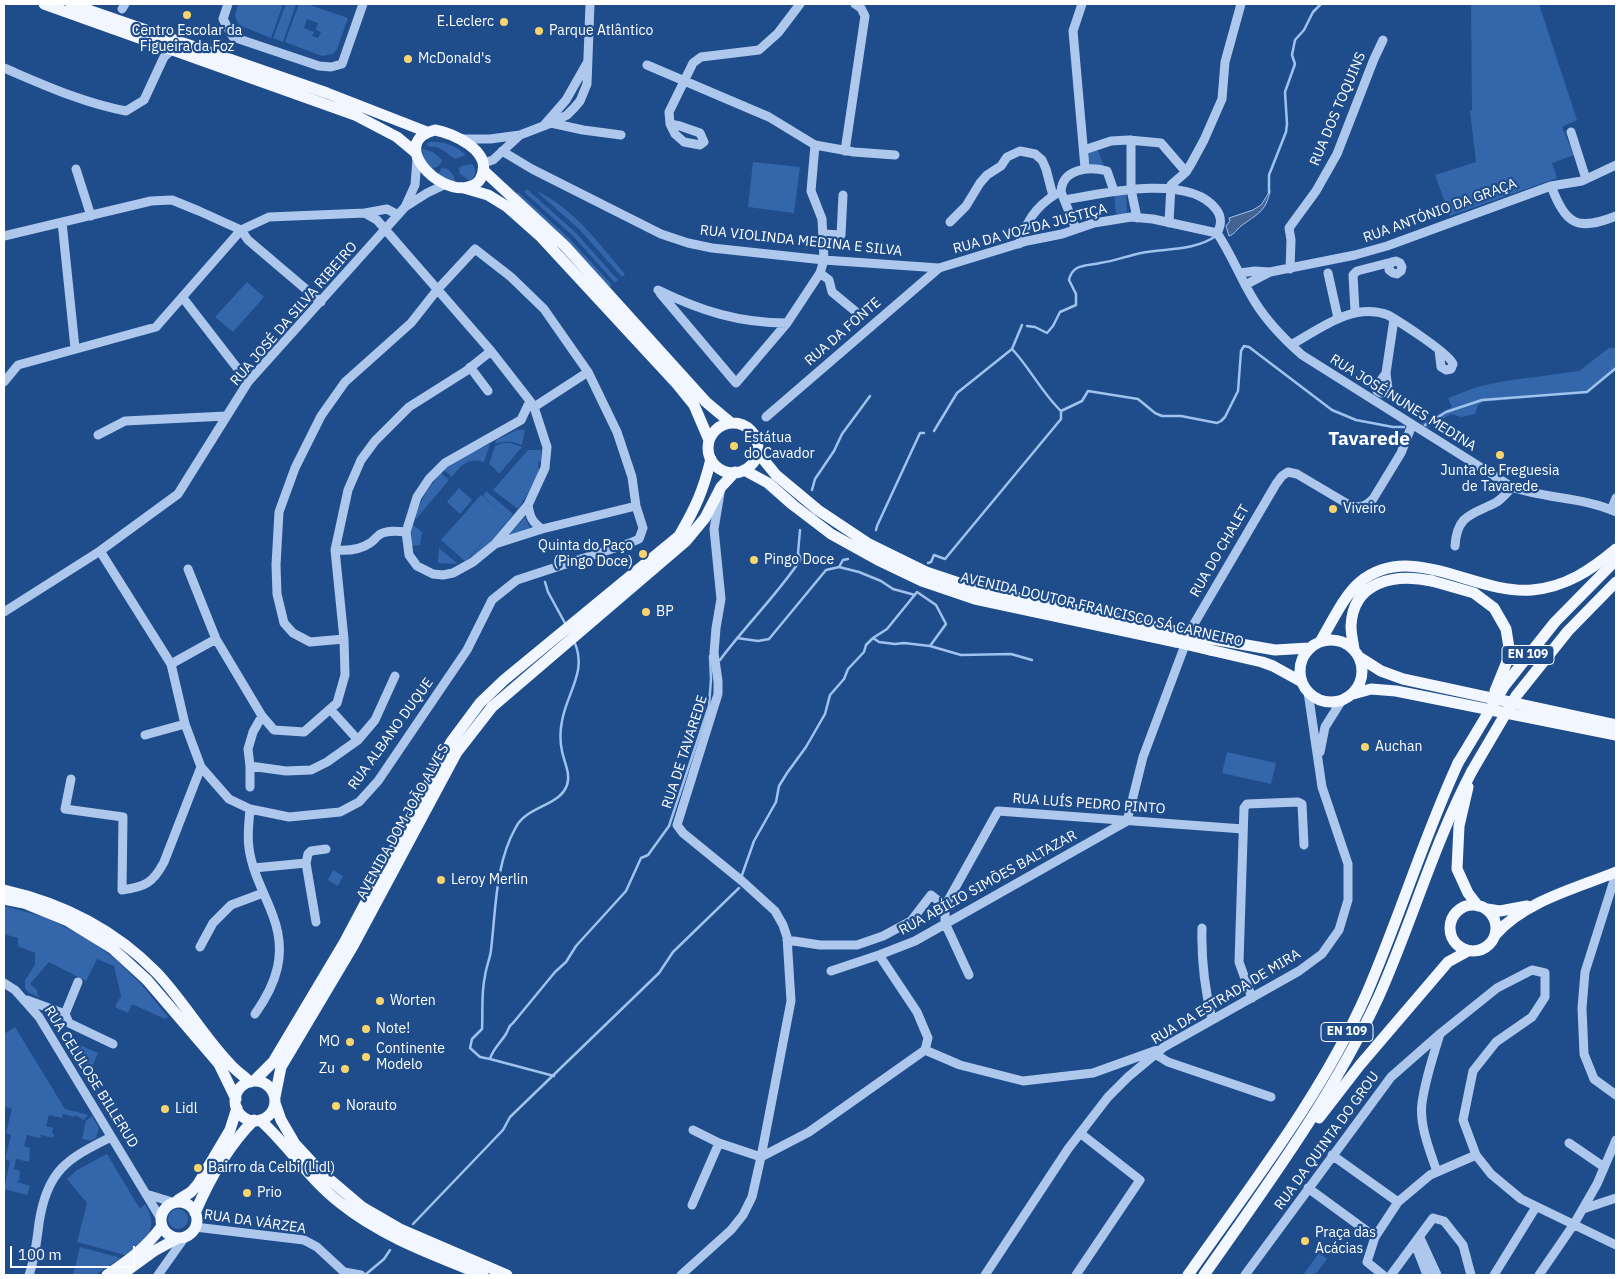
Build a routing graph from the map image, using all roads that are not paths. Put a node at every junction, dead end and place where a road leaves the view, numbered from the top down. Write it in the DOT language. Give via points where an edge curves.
graph roads {
  1 [pos="44,4"];
  2 [pos="71,4"];
  3 [pos="228,4"];
  4 [pos="364,4"];
  5 [pos="590,4"];
  6 [pos="800,4"];
  7 [pos="855,4"];
  8 [pos="1082,4"];
  9 [pos="1241,4"];
  10 [pos="1383,40"];
  11 [pos="173,49"];
  12 [pos="648,65"];
  13 [pos="4,68"];
  14 [pos="684,80"];
  15 [pos="548,124"];
  16 [pos="670,124"];
  17 [pos="427,132"];
  18 [pos="1570,132"];
  19 [pos="520,135"];
  20 [pos="621,135"];
  21 [pos="462,139"];
  22 [pos="1132,140"];
  23 [pos="815,145"];
  24 [pos="1084,150"];
  25 [pos="502,151"];
  26 [pos="845,151"];
  27 [pos="895,155"];
  28 [pos="416,156"];
  29 [pos="1616,165"];
  30 [pos="483,166"];
  31 [pos="1085,168"];
  32 [pos="76,169"];
  33 [pos="1186,172"];
  34 [pos="1586,179"];
  35 [pos="446,184"];
  36 [pos="1551,186"];
  37 [pos="464,188"];
  38 [pos="1170,188"];
  39 [pos="1131,189"];
  40 [pos="1114,191"];
  41 [pos="843,195"];
  42 [pos="1060,196"];
  43 [pos="405,207"];
  44 [pos="365,213"];
  45 [pos="398,215"];
  46 [pos="90,216"];
  47 [pos="1616,216"];
  48 [pos="1137,218"];
  49 [pos="62,222"];
  50 [pos="950,222"];
  51 [pos="1169,223"];
  52 [pos="1076,229"];
  53 [pos="241,230"];
  54 [pos="386,230"];
  55 [pos="1217,233"];
  56 [pos="823,234"];
  57 [pos="4,236"];
  58 [pos="1019,244"];
  59 [pos="824,260"];
  60 [pos="1392,262"];
  61 [pos="939,268"];
  62 [pos="1290,269"];
  63 [pos="1270,272"];
  64 [pos="820,273"];
  65 [pos="1240,273"];
  66 [pos="1328,273"];
  67 [pos="1245,284"];
  68 [pos="437,290"];
  69 [pos="183,298"];
  70 [pos="321,302"];
  71 [pos="855,311"];
  72 [pos="1355,312"];
  73 [pos="1338,318"];
  74 [pos="1394,319"];
  75 [pos="787,323"];
  76 [pos="1290,345"];
  77 [pos="75,348"];
  78 [pos="1439,350"];
  79 [pos="491,351"];
  80 [pos="470,367"];
  81 [pos="588,372"];
  82 [pos="1386,373"];
  83 [pos="4,382"];
  84 [pos="248,382"];
  85 [pos="488,391"];
  86 [pos="532,404"];
  87 [pos="226,416"];
  88 [pos="766,417"];
  89 [pos="731,423"];
  90 [pos="1412,425"];
  91 [pos="98,435"];
  92 [pos="709,440"];
  93 [pos="758,449"];
  94 [pos="711,459"];
  95 [pos="740,471"];
  96 [pos="721,487"];
  97 [pos="1512,487"];
  98 [pos="1616,498"];
  99 [pos="528,505"];
  100 [pos="636,506"];
  101 [pos="1614,511"];
  102 [pos="542,529"];
  103 [pos="406,532"];
  104 [pos="495,544"];
  105 [pos="1456,546"];
  106 [pos="100,550"];
  107 [pos="335,550"];
  108 [pos="1616,550"];
  109 [pos="1616,560"];
  110 [pos="188,569"];
  111 [pos="1433,576"];
  112 [pos="1616,582"];
  113 [pos="4,612"];
  114 [pos="1178,637"];
  115 [pos="216,639"];
  116 [pos="344,640"];
  117 [pos="1320,642"];
  118 [pos="1211,644"];
  119 [pos="1309,648"];
  120 [pos="1356,653"];
  121 [pos="171,664"];
  122 [pos="395,676"];
  123 [pos="1302,682"];
  124 [pos="1308,692"];
  125 [pos="1352,694"];
  126 [pos="1342,700"];
  127 [pos="330,709"];
  128 [pos="262,716"];
  129 [pos="185,724"];
  130 [pos="1616,725"];
  131 [pos="1478,728"];
  132 [pos="145,735"];
  133 [pos="1616,736"];
  134 [pos="358,740"];
  135 [pos="1318,760"];
  136 [pos="201,766"];
  137 [pos="250,766"];
  138 [pos="1472,771"];
  139 [pos="71,779"];
  140 [pos="250,787"];
  141 [pos="250,809"];
  142 [pos="1127,821"];
  143 [pos="1243,829"];
  144 [pos="1304,845"];
  145 [pos="326,849"];
  146 [pos="306,863"];
  147 [pos="254,868"];
  148 [pos="1616,873"];
  149 [pos="4,890"];
  150 [pos="263,893"];
  151 [pos="4,899"];
  152 [pos="1534,905"];
  153 [pos="945,906"];
  154 [pos="1482,908"];
  155 [pos="316,922"];
  156 [pos="945,923"];
  157 [pos="1202,928"];
  158 [pos="1496,934"];
  159 [pos="787,940"];
  160 [pos="200,948"];
  161 [pos="1468,951"];
  162 [pos="879,955"];
  163 [pos="831,971"];
  164 [pos="969,975"];
  165 [pos="78,982"];
  166 [pos="4,983"];
  167 [pos="1252,998"];
  168 [pos="24,999"];
  169 [pos="64,1014"];
  170 [pos="255,1014"];
  171 [pos="1212,1020"];
  172 [pos="1441,1033"];
  173 [pos="113,1044"];
  174 [pos="1164,1047"];
  175 [pos="925,1050"];
  176 [pos="1155,1054"];
  177 [pos="252,1081"];
  178 [pos="1616,1095"];
  179 [pos="1271,1096"];
  180 [pos="275,1100"];
  181 [pos="236,1103"];
  182 [pos="257,1120"];
  183 [pos="693,1130"];
  184 [pos="1080,1133"];
  185 [pos="111,1137"];
  186 [pos="1616,1140"];
  187 [pos="719,1143"];
  188 [pos="1569,1143"];
  189 [pos="1290,1151"];
  190 [pos="1332,1155"];
  191 [pos="1476,1155"];
  192 [pos="762,1157"];
  193 [pos="1604,1167"];
  194 [pos="1437,1172"];
  195 [pos="1308,1188"];
  196 [pos="146,1194"];
  197 [pos="1616,1198"];
  198 [pos="175,1201"];
  199 [pos="1398,1202"];
  200 [pos="692,1205"];
  201 [pos="1536,1207"];
  202 [pos="1583,1209"];
  203 [pos="195,1214"];
  204 [pos="161,1223"];
  205 [pos="1574,1224"];
  206 [pos="195,1227"];
  207 [pos="182,1237"];
  208 [pos="1375,1237"];
  209 [pos="1417,1241"];
  210 [pos="1616,1245"];
  211 [pos="29,1275"];
  212 [pos="107,1275"];
  213 [pos="121,1275"];
  214 [pos="158,1275"];
  215 [pos="361,1275"];
  216 [pos="483,1275"];
  217 [pos="507,1275"];
  218 [pos="683,1275"];
  219 [pos="985,1275"];
  220 [pos="1076,1275"];
  221 [pos="1188,1275"];
  222 [pos="1204,1275"];
  223 [pos="1245,1275"];
  224 [pos="1383,1275"];
  225 [pos="1391,1275"];
  226 [pos="1427,1275"];
  227 [pos="1437,1275"];
  228 [pos="1471,1275"];
  229 [pos="1494,1275"];
  230 [pos="1539,1275"];
  1 -- 11 [label="main road"];
  2 -- 17 [label="main road" via="326,93"];
  3 -- 4 [label="street" via="223,19 233,37 319,66 331,67 342,64"];
  5 -- 15 [label="street" via="588,63"];
  6 -- 14 [label="street" via="778,33 758,50 701,57 694,62"];
  7 -- 26 [label="street" via="865,16"];
  8 -- 24 [label="street" via="1073,31"];
  9 -- 33 [label="street" via="1225,62 1222,99"];
  10 -- 62 [label="street, RUA DOS TOQUINS" via="1337,154 1290,228"];
  11 -- 13 [label="street" via="164,58 144,100 126,111 59,92"];
  11 -- 28 [label="main road" via="360,117 397,137"];
  12 -- 14 [label="street"];
  14 -- 16 [label="street" via="668,112"];
  14 -- 23 [label="street" via="769,117"];
  15 -- 19 [label="street"];
  15 -- 20 [label="street"];
  17 -- 21 [label="main road" via="435,130"];
  17 -- 28 [label="main road" via="417,144"];
  18 -- 34 [label="street"];
  19 -- 21 [label="street"];
  19 -- 25 [label="street"];
  21 -- 30 [label="main road" via="477,153"];
  22 -- 24 [label="street" via="1112,141"];
  22 -- 33 [label="street" via="1161,143"];
  22 -- 39 [label="street"];
  23 -- 26 [label="street"];
  23 -- 56 [label="street" via="811,191 822,219"];
  24 -- 31 [label="street"];
  25 -- 30 [label="street"];
  25 -- 59 [label="street, RUA VIOLINDA MEDINA E SILVA" via="661,234 712,248"];
  26 -- 27 [label="street"];
  28 -- 35 [label="main road" via="429,174"];
  28 -- 43 [label="street, RUA JOSÉ DA SILVA RIBEIRO" via="415,185"];
  29 -- 34 [label="street, RUA ANTÓNIO DA GRAÇA"];
  30 -- 37 [label="main road" via="483,175 478,182"];
  30 -- 89 [label="main road" via="557,238 706,402"];
  31 -- 40 [label="street" via="1107,171"];
  31 -- 42 [label="street" via="1067,176 1061,185"];
  32 -- 46 [label="street"];
  33 -- 38 [label="street"];
  34 -- 36 [label="street, RUA ANTÓNIO DA GRAÇA"];
  35 -- 37 [label="main road"];
  35 -- 43 [label="street, RUA JOSÉ DA SILVA RIBEIRO"];
  36 -- 47 [label="street" via="1565,215 1575,221 1596,224"];
  36 -- 62 [label="street, RUA ANTÓNIO DA GRAÇA" via="1387,246"];
  37 -- 92 [label="main road" via="506,206 541,236 677,384 694,405"];
  38 -- 39 [label="street"];
  38 -- 51 [label="street"];
  38 -- 55 [label="street" via="1194,194 1212,204 1221,221"];
  39 -- 40 [label="street"];
  39 -- 48 [label="street"];
  40 -- 42 [label="street"];
  41 -- 56 [label="street" via="841,235"];
  42 -- 50 [label="street" via="1042,160 1035,154 1020,151 1007,157 1001,166 987,175 966,206"];
  42 -- 52 [label="street"];
  42 -- 58 [label="street" via="1036,209"];
  43 -- 45 [label="street, RUA JOSÉ DA SILVA RIBEIRO"];
  44 -- 45 [label="street" via="388,209"];
  44 -- 53 [label="street" via="269,217"];
  44 -- 54 [label="street"];
  45 -- 54 [label="street, RUA JOSÉ DA SILVA RIBEIRO"];
  46 -- 49 [label="street"];
  46 -- 53 [label="street" via="150,201 172,200"];
  48 -- 51 [label="street, RUA DA VOZ DA JUSTIÇA"];
  48 -- 52 [label="street, RUA DA VOZ DA JUSTIÇA" via="1094,223"];
  49 -- 57 [label="street"];
  49 -- 77 [label="street"];
  51 -- 55 [label="street, RUA DA VOZ DA JUSTIÇA"];
  52 -- 58 [label="street, RUA DA VOZ DA JUSTIÇA"];
  53 -- 69 [label="street"];
  53 -- 70 [label="street" via="248,240"];
  54 -- 68 [label="street"];
  54 -- 70 [label="street, RUA JOSÉ DA SILVA RIBEIRO"];
  55 -- 65 [label="street, RUA JOSÉ NUNES MEDINA"];
  56 -- 59 [label="street"];
  58 -- 61 [label="street, RUA DA VOZ DA JUSTIÇA"];
  59 -- 61 [label="street, RUA VIOLINDA MEDINA E SILVA"];
  59 -- 64 [label="street"];
  60 -- 72 [label="street" via="1357,271 1353,275"];
  61 -- 88 [label="street, RUA DA FONTE"];
  62 -- 63 [label="street, RUA ANTÓNIO DA GRAÇA"];
  63 -- 65 [label="street, RUA ANTÓNIO DA GRAÇA"];
  63 -- 67 [label="street, RUA ANTÓNIO DA GRAÇA"];
  64 -- 71 [label="street" via="829,280 832,292"];
  64 -- 75 [label="street"];
  65 -- 67 [label="street, RUA JOSÉ NUNES MEDINA"];
  66 -- 73 [label="street"];
  67 -- 76 [label="street, RUA JOSÉ NUNES MEDINA" via="1255,303"];
  68 -- 79 [label="street"];
  68 -- 81 [label="street" via="475,249 544,309"];
  68 -- 116 [label="street" via="411,323 345,382 321,416 295,468 279,512 277,594 284,623 293,633 310,642"];
  69 -- 77 [label="street" via="156,327"];
  69 -- 84 [label="street"];
  70 -- 84 [label="street, RUA JOSÉ DA SILVA RIBEIRO"];
  72 -- 73 [label="street"];
  72 -- 74 [label="street" via="1382,312"];
  73 -- 76 [label="street"];
  74 -- 78 [label="street"];
  74 -- 82 [label="street"];
  75 -- 75 [label="street" via="729,317 691,306 658,290 736,383"];
  76 -- 90 [label="street, RUA JOSÉ NUNES MEDINA"];
  77 -- 83 [label="street" via="18,365"];
  79 -- 80 [label="street"];
  79 -- 86 [label="street"];
  80 -- 85 [label="street"];
  80 -- 107 [label="street" via="409,408 375,441 361,460 348,490"];
  81 -- 86 [label="street"];
  81 -- 100 [label="street" via="617,432 632,477"];
  84 -- 87 [label="street, RUA JOSÉ DA SILVA RIBEIRO"];
  86 -- 99 [label="street" via="548,447 545,468"];
  86 -- 103 [label="street" via="521,420 445,463 429,479 417,497"];
  87 -- 91 [label="street" via="125,422"];
  87 -- 106 [label="street, RUA JOSÉ DA SILVA RIBEIRO" via="178,494"];
  89 -- 92 [label="main road" via="717,428"];
  89 -- 93 [label="main road" via="748,428 757,441"];
  90 -- 97 [label="street, RUA JOSÉ NUNES MEDINA"];
  90 -- 142 [label="street, RUA DO CHALET" via="1401,453 1368,504 1351,506 1297,474 1288,472 1276,484 1191,629 1143,757"];
  92 -- 94 [label="main road"];
  93 -- 95 [label="main road" via="751,465"];
  93 -- 114 [label="main road, AVENIDA DOUTOR FRANCISCO SÁ CARNEIRO" via="776,475 818,510 869,544 926,572 977,589"];
  94 -- 95 [label="main road" via="721,469"];
  94 -- 177 [label="main road, AVENIDA DOM JOÃO ALVES" via="704,489 679,536 504,680 480,704 451,742 344,943 273,1062"];
  95 -- 96 [label="main road, AVENIDA DOM JOÃO ALVES"];
  95 -- 114 [label="main road, AVENIDA DOUTOR FRANCISCO SÁ CARNEIRO" via="768,482 832,534 922,581 975,599"];
  96 -- 159 [label="street, RUA DE TAVAREDE" via="714,529 721,599 714,653 718,694 677,825 775,912"];
  96 -- 180 [label="main road, AVENIDA DOM JOÃO ALVES" via="705,518 686,541 492,707 457,752 353,946 281,1067"];
  97 -- 101 [label="street, RUA JOSÉ NUNES MEDINA"];
  97 -- 105 [label="street" via="1497,502 1463,519 1458,527"];
  98 -- 101 [label="street"];
  99 -- 102 [label="street" via="534,523"];
  99 -- 104 [label="street"];
  100 -- 102 [label="street"];
  100 -- 141 [label="street, RUA ALBANO DUQUE" via="643,528 638,539 517,580 492,600 467,650 378,781 360,802 340,812 289,817"];
  102 -- 104 [label="street"];
  103 -- 104 [label="street" via="409,555 417,566 433,574 452,572 472,562"];
  103 -- 107 [label="street" via="389,531 366,546"];
  106 -- 113 [label="street, RUA JOSÉ DA SILVA RIBEIRO"];
  106 -- 121 [label="street, RUA ALBANO DUQUE"];
  107 -- 116 [label="street"];
  108 -- 111 [label="main road" via="1592,569 1561,584 1531,590"];
  109 -- 131 [label="main road, EN 109, bridge" via="1555,622 1505,685"];
  110 -- 115 [label="street"];
  111 -- 117 [label="main road" via="1397,566 1366,577 1348,594"];
  111 -- 120 [label="main road" via="1395,578 1374,586 1357,601 1351,626"];
  111 -- 131 [label="main road, bridge" via="1474,593 1494,608 1506,629 1510,654"];
  112 -- 138 [label="main road, EN 109, bridge" via="1568,631 1516,696"];
  114 -- 118 [label="main road, AVENIDA DOUTOR FRANCISCO SÁ CARNEIRO, bridge"];
  115 -- 121 [label="street"];
  115 -- 128 [label="street"];
  116 -- 127 [label="street" via="345,676 337,703"];
  117 -- 119 [label="main road"];
  117 -- 120 [label="main road" via="1338,640"];
  118 -- 119 [label="main road, AVENIDA DOUTOR FRANCISCO SÁ CARNEIRO" via="1275,650"];
  118 -- 123 [label="main road, AVENIDA DOUTOR FRANCISCO SÁ CARNEIRO" via="1273,666"];
  119 -- 123 [label="main road" via="1300,664"];
  120 -- 125 [label="main road" via="1362,666 1362,676"];
  120 -- 130 [label="main road" via="1381,671 1402,679"];
  121 -- 129 [label="street, RUA ALBANO DUQUE"];
  122 -- 134 [label="street" via="374,720"];
  123 -- 124 [label="main road"];
  124 -- 126 [label="main road" via="1324,701"];
  124 -- 135 [label="street, RUA DA ESTRADA DE MIRA"];
  125 -- 126 [label="main road"];
  125 -- 133 [label="main road" via="1371,689 1396,691"];
  126 -- 135 [label="street, RUA DA ESTRADA DE MIRA" via="1325,727"];
  127 -- 128 [label="street" via="304,732 274,730"];
  127 -- 134 [label="street"];
  128 -- 137 [label="street" via="248,748"];
  129 -- 132 [label="street"];
  129 -- 136 [label="street, RUA ALBANO DUQUE"];
  131 -- 221 [label="main road, EN 109, bridge" via="1441,799 1365,995 1335,1056 1311,1097"];
  134 -- 137 [label="street" via="312,770 286,771"];
  135 -- 167 [label="street, RUA DA ESTRADA DE MIRA" via="1322,786 1348,864 1348,900 1338,930 1322,954"];
  136 -- 139 [label="street" via="156,877 135,888 122,890 124,817 65,809"];
  136 -- 141 [label="street, RUA ALBANO DUQUE" via="229,799"];
  137 -- 140 [label="street"];
  138 -- 154 [label="main road" via="1459,826 1457,869 1468,893"];
  138 -- 189 [label="main road, EN 109" via="1455,803 1379,996 1341,1069"];
  141 -- 147 [label="street" via="249,847"];
  142 -- 143 [label="street, RUA LUÍS PEDRO PINTO"];
  142 -- 153 [label="street, RUA LUÍS PEDRO PINTO" via="998,811"];
  142 -- 156 [label="street, RUA ABÍLIO SIMÕES BALTAZAR"];
  143 -- 144 [label="street" via="1247,804 1298,802 1302,804"];
  143 -- 167 [label="street" via="1239,962"];
  145 -- 146 [label="street" via="311,851"];
  146 -- 147 [label="street"];
  146 -- 155 [label="street"];
  147 -- 150 [label="street"];
  148 -- 152 [label="main road"];
  148 -- 178 [label="street" via="1585,972 1582,1008 1584,1054 1594,1079"];
  149 -- 177 [label="main road" via="72,911 118,939 156,972 230,1065"];
  150 -- 160 [label="street" via="231,905 213,923"];
  150 -- 170 [label="street" via="274,917 280,943 278,969 268,996"];
  151 -- 181 [label="main road" via="24,903 68,921 112,948 147,980 219,1064"];
  152 -- 154 [label="main road" via="1500,911"];
  152 -- 158 [label="main road" via="1505,923"];
  153 -- 156 [label="street, RUA LUÍS PEDRO PINTO"];
  153 -- 159 [label="street" via="931,895 911,921 857,945 820,945"];
  154 -- 158 [label="main road" via="1493,916"];
  154 -- 161 [label="main road" via="1469,905 1460,909 1450,923 1453,941"];
  156 -- 162 [label="street, RUA ABÍLIO SIMÕES BALTAZAR" via="915,941"];
  156 -- 164 [label="street"];
  157 -- 171 [label="street" via="1204,990"];
  158 -- 161 [label="main road" via="1486,948"];
  159 -- 192 [label="street, RUA DE TAVAREDE" via="791,1001"];
  161 -- 189 [label="main road" via="1448,962"];
  162 -- 163 [label="street, RUA ABÍLIO SIMÕES BALTAZAR"];
  162 -- 175 [label="street" via="917,1012 928,1038"];
  165 -- 169 [label="street"];
  166 -- 168 [label="street, RUA CELULOSE BILLERUD"];
  167 -- 171 [label="street, RUA DA ESTRADA DE MIRA"];
  168 -- 169 [label="street"];
  168 -- 185 [label="street, RUA CELULOSE BILLERUD" via="39,1017"];
  169 -- 173 [label="street" via="69,1023"];
  171 -- 174 [label="street, RUA DA ESTRADA DE MIRA"];
  172 -- 190 [label="street, RUA DA QUINTA DO GROU" via="1391,1077"];
  172 -- 191 [label="street, RUA DA QUINTA DO GROU" via="1497,988 1532,970 1545,973 1545,997 1532,1017 1496,1042 1473,1071 1463,1120"];
  172 -- 194 [label="street" via="1421,1104 1425,1136"];
  174 -- 175 [label="street" via="1093,1073 1023,1081 960,1065"];
  174 -- 176 [label="street, RUA DA ESTRADA DE MIRA"];
  175 -- 192 [label="street" via="809,1132"];
  176 -- 179 [label="street" via="1168,1062"];
  176 -- 184 [label="street, RUA DA ESTRADA DE MIRA" via="1108,1097"];
  177 -- 180 [label="main road" via="270,1087"];
  177 -- 181 [label="main road" via="240,1088"];
  180 -- 182 [label="main road" via="270,1114"];
  180 -- 217 [label="main road" via="281,1120 296,1144 322,1173 362,1207 400,1230"];
  181 -- 182 [label="main road" via="244,1116"];
  181 -- 198 [label="main road" via="230,1130 198,1184"];
  182 -- 203 [label="main road" via="238,1136 204,1192"];
  182 -- 216 [label="main road" via="276,1135 311,1176 370,1225"];
  183 -- 187 [label="street"];
  184 -- 219 [label="street, RUA DA ESTRADA DE MIRA"];
  184 -- 220 [label="street" via="1140,1180"];
  185 -- 196 [label="street, RUA CELULOSE BILLERUD"];
  185 -- 211 [label="street" via="73,1158 50,1183"];
  186 -- 193 [label="street"];
  187 -- 192 [label="street"];
  187 -- 200 [label="street"];
  188 -- 193 [label="street"];
  189 -- 222 [label="main road, EN 109"];
  190 -- 195 [label="street, RUA DA QUINTA DO GROU"];
  190 -- 199 [label="street"];
  191 -- 194 [label="street"];
  191 -- 201 [label="street" via="1490,1174 1520,1199"];
  192 -- 218 [label="street" via="752,1196 743,1215"];
  193 -- 202 [label="street"];
  194 -- 199 [label="street"];
  195 -- 208 [label="street"];
  195 -- 223 [label="street, RUA DA QUINTA DO GROU"];
  196 -- 198 [label="street"];
  196 -- 204 [label="street, RUA CELULOSE BILLERUD"];
  197 -- 202 [label="street"];
  198 -- 203 [label="main road" via="192,1208"];
  198 -- 204 [label="main road" via="162,1212"];
  199 -- 208 [label="street"];
  201 -- 205 [label="street"];
  201 -- 229 [label="street"];
  202 -- 205 [label="street"];
  203 -- 206 [label="main road"];
  204 -- 207 [label="main road" via="171,1236"];
  204 -- 212 [label="main road" via="149,1244"];
  205 -- 210 [label="street"];
  205 -- 230 [label="street"];
  206 -- 207 [label="main road"];
  206 -- 215 [label="street, RUA DA VÁRZEA" via="304,1240 317,1247 344,1272"];
  207 -- 213 [label="main road" via="154,1251"];
  207 -- 214 [label="street"];
  208 -- 224 [label="street" via="1367,1262"];
  209 -- 225 [label="street"];
  209 -- 226 [label="street"];
  209 -- 227 [label="street"];
  209 -- 228 [label="street" via="1434,1218 1444,1221 1463,1245"];
}
